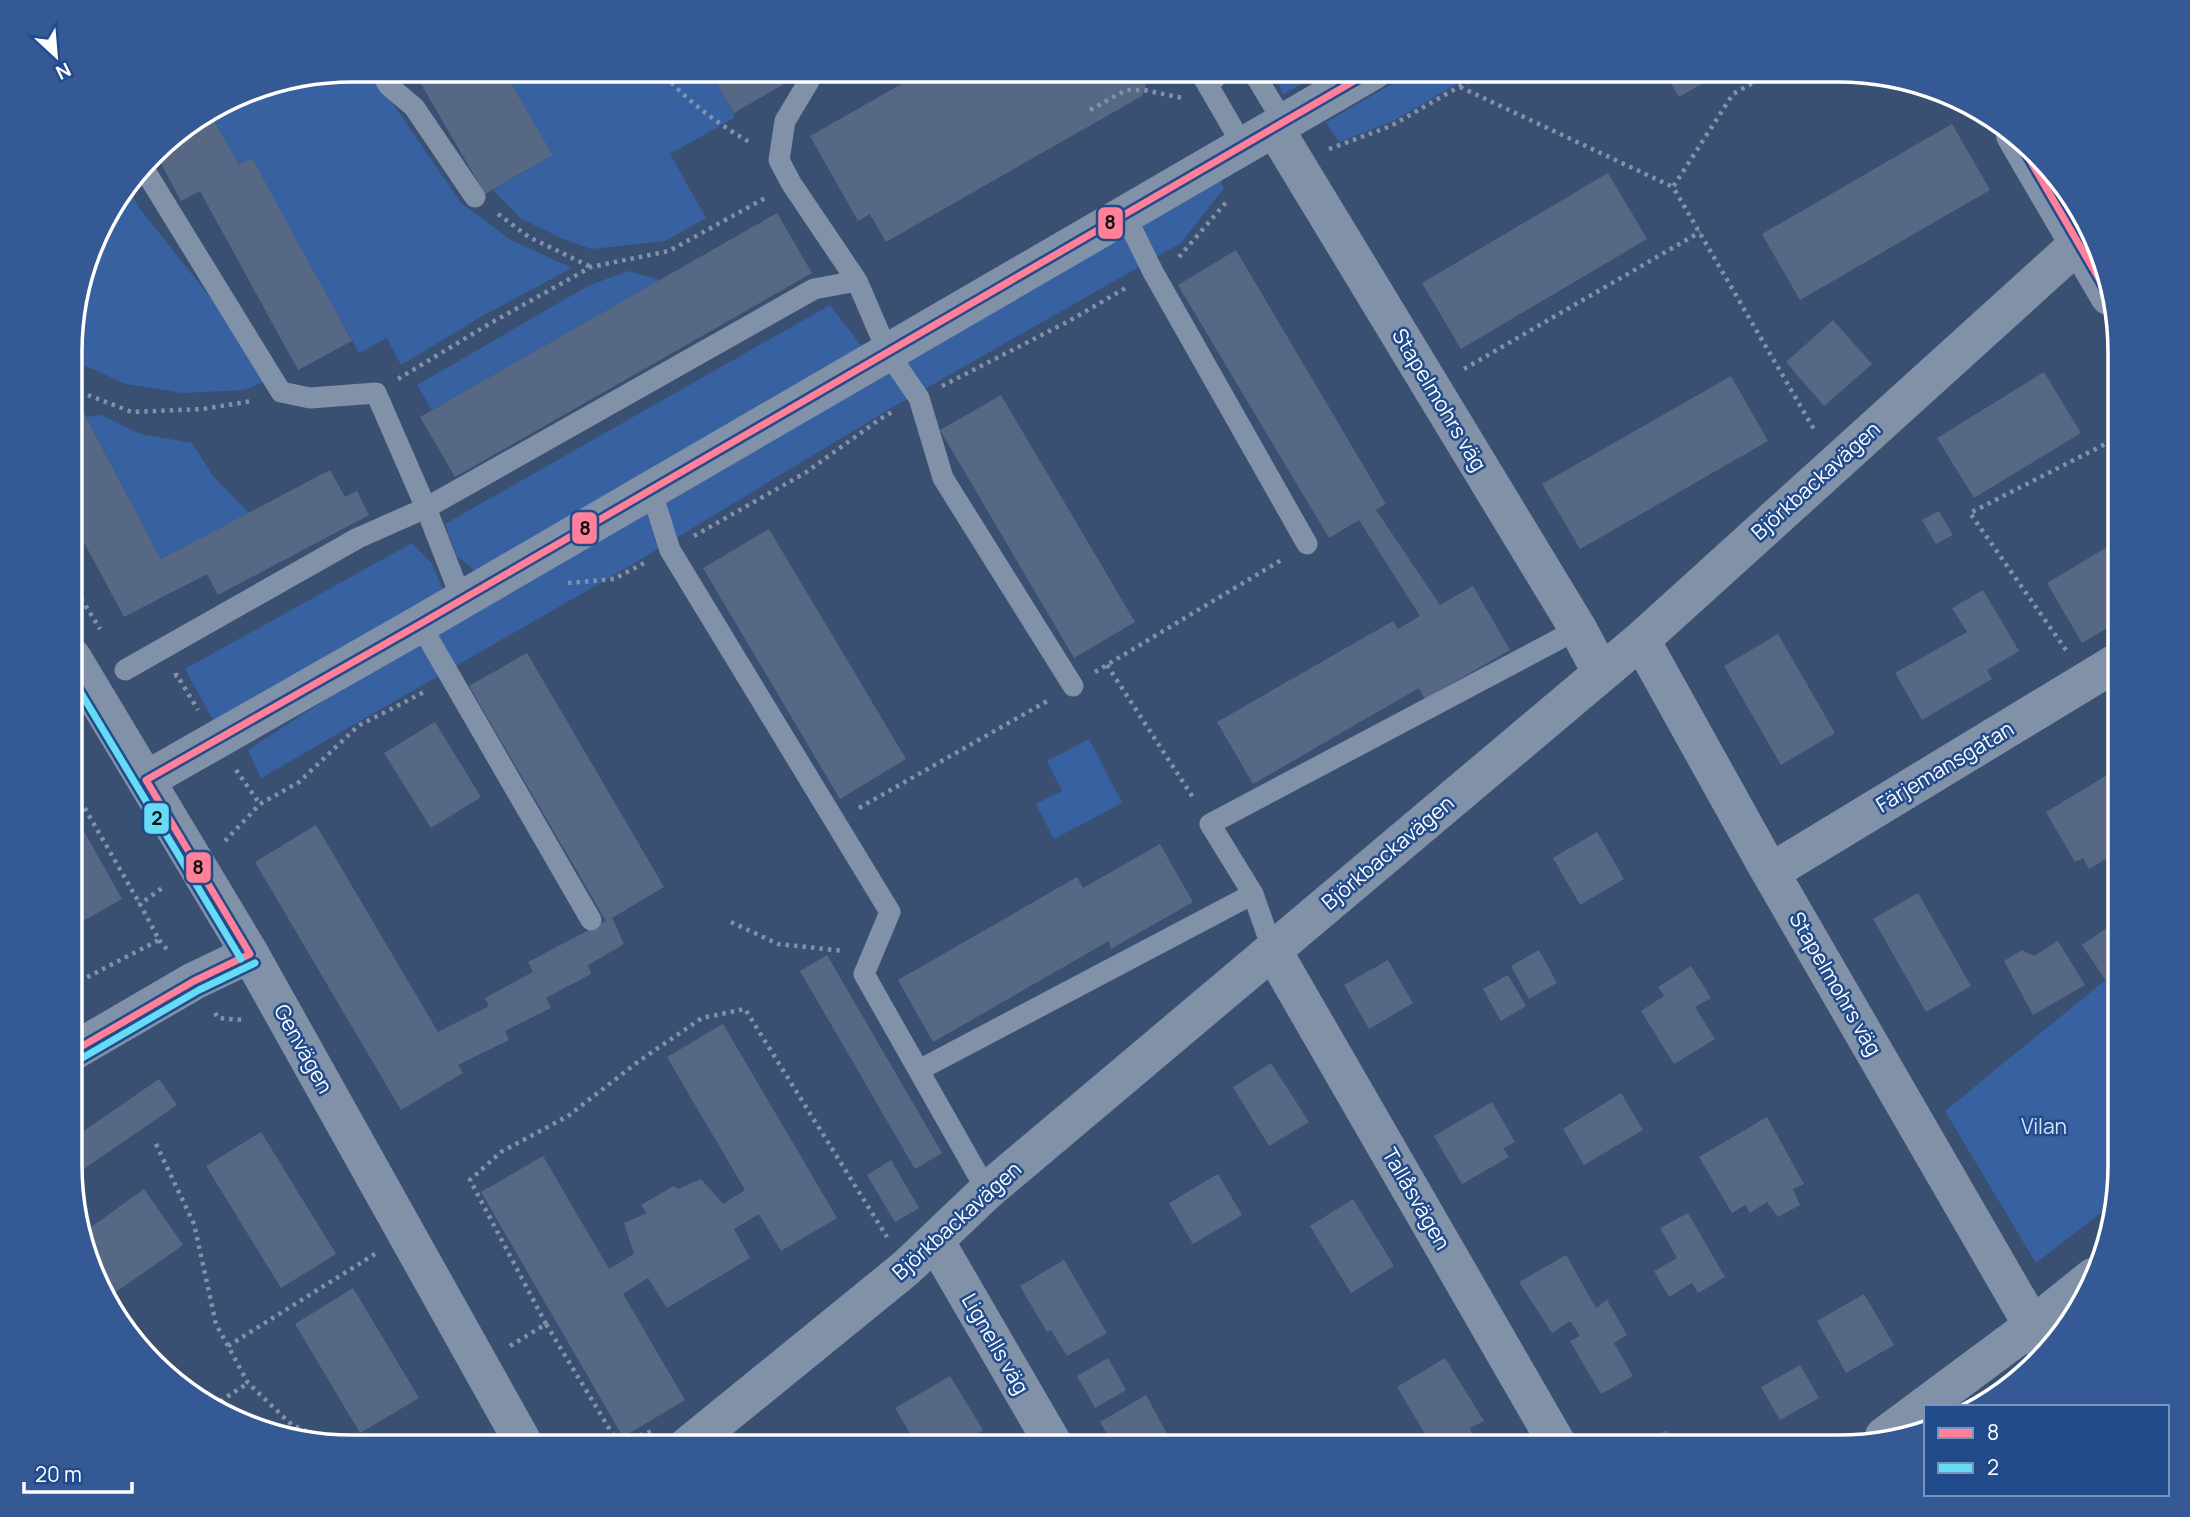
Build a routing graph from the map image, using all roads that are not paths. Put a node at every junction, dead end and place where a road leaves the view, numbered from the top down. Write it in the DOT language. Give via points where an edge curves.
graph roads {
  1 [pos="386,82"];
  2 [pos="808,82"];
  3 [pos="1216,82"];
  4 [pos="1256,82"];
  5 [pos="1357,82"];
  6 [pos="1274,139"];
  7 [pos="148,175"];
  8 [pos="2049,184"];
  9 [pos="475,197"];
  10 [pos="1125,215"];
  11 [pos="2078,244"];
  12 [pos="2096,274"];
  13 [pos="857,281"];
  14 [pos="888,353"];
  15 [pos="651,490"];
  16 [pos="426,509"];
  17 [pos="1307,544"];
  18 [pos="462,600"];
  19 [pos="421,624"];
  20 [pos="1578,629"];
  21 [pos="1641,640"];
  22 [pos="2108,668"];
  23 [pos="125,670"];
  24 [pos="1601,672"];
  25 [pos="82,674"];
  26 [pos="1073,686"];
  27 [pos="146,780"];
  28 [pos="1770,872"];
  29 [pos="1253,894"];
  30 [pos="591,920"];
  31 [pos="1273,951"];
  32 [pos="250,954"];
  33 [pos="82,1046"];
  34 [pos="919,1070"];
  35 [pos="987,1191"];
  36 [pos="936,1242"];
  37 [pos="2071,1301"];
  38 [pos="2039,1337"];
  39 [pos="1933,1405"];
  40 [pos="1924,1410"];
  41 [pos="1895,1429"];
  42 [pos="518,1435"];
  43 [pos="680,1435"];
  44 [pos="1048,1435"];
  45 [pos="1552,1435"];
  1 -- 9 [label="lane" via="414,107"];
  2 -- 13 [label="lane" via="785,121 779,160"];
  3 -- 6 [label="lane"];
  4 -- 6 [label="lane"];
  5 -- 6 [label="street"];
  6 -- 10 [label="street"];
  6 -- 20 [label="street, Stapelmohrs väg"];
  7 -- 16 [label="lane" via="281,392 310,398 376,393"];
  8 -- 11 [label="street"];
  10 -- 14 [label="street"];
  10 -- 17 [label="lane"];
  11 -- 12 [label="street"];
  11 -- 21 [label="street, Björkbackavägen"];
  13 -- 14 [label="lane"];
  13 -- 16 [label="lane" via="814,289"];
  14 -- 15 [label="street"];
  14 -- 26 [label="lane" via="919,398 943,478"];
  15 -- 18 [label="street"];
  15 -- 34 [label="lane" via="670,550 890,912 864,974"];
  16 -- 18 [label="lane"];
  16 -- 23 [label="lane" via="358,538"];
  18 -- 19 [label="street"];
  19 -- 27 [label="street"];
  19 -- 30 [label="lane"];
  20 -- 24 [label="street, Stapelmohrs väg"];
  20 -- 29 [label="lane" via="1210,824"];
  21 -- 24 [label="street, Björkbackavägen"];
  21 -- 28 [label="street, Stapelmohrs väg"];
  22 -- 28 [label="street, Färjemansgatan"];
  24 -- 31 [label="street, Björkbackavägen"];
  25 -- 27 [label="street, Genvägen"];
  27 -- 32 [label="street, Genvägen"];
  28 -- 38 [label="street, Stapelmohrs väg"];
  29 -- 31 [label="lane"];
  29 -- 34 [label="lane"];
  31 -- 35 [label="street, Björkbackavägen"];
  31 -- 45 [label="street, Tallåsvägen"];
  32 -- 33 [label="street"];
  32 -- 42 [label="street, Genvägen"];
  34 -- 35 [label="lane"];
  35 -- 36 [label="street, Björkbackavägen"];
  36 -- 43 [label="street, Björkbackavägen"];
  36 -- 44 [label="street, Lignells väg"];
  37 -- 38 [label="street"];
  38 -- 39 [label="street"];
  40 -- 41 [label="street"];
}
